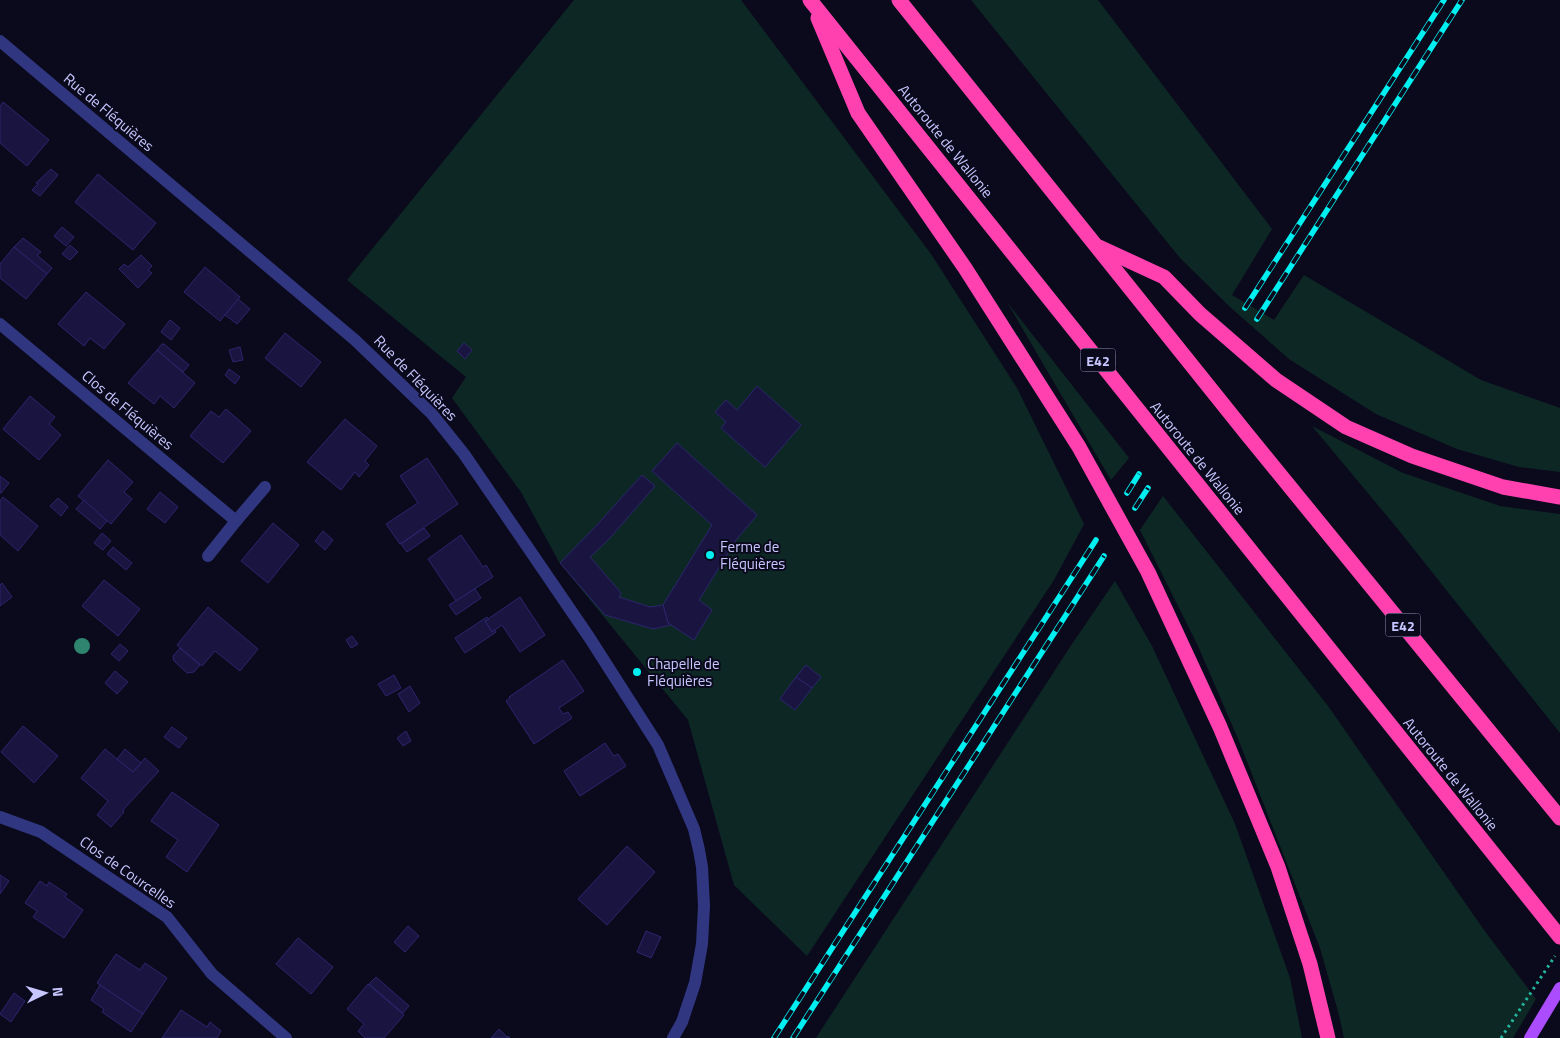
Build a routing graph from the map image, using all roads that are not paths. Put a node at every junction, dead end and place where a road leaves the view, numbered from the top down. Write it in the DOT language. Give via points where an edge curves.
graph roads {
  1 [pos="811,0"];
  2 [pos="899,0"];
  3 [pos="0,41"];
  4 [pos="1096,245"];
  5 [pos="0,324"];
  6 [pos="265,486"];
  7 [pos="1560,497"];
  8 [pos="236,521"];
  9 [pos="208,556"];
  10 [pos="0,817"];
  11 [pos="1560,818"];
  12 [pos="1560,937"];
  13 [pos="1560,988"];
  14 [pos="286,1038"];
  15 [pos="673,1038"];
  16 [pos="1328,1038"];
  17 [pos="1530,1038"];
  1 -- 12 [label="highway, Autoroute de Wallonie / E42"];
  1 -- 16 [label="highway" via="858,113 965,268 1078,447 1148,572 1220,727 1278,867 1310,964"];
  2 -- 4 [label="highway, E42"];
  3 -- 15 [label="street, Rue de Fléquières" via="355,340 432,414 464,454 589,637 645,723 668,767 695,834 704,906 702,944 695,983"];
  4 -- 7 [label="highway" via="1164,277 1200,314 1276,380 1346,427 1412,456 1503,487"];
  4 -- 11 [label="highway, E42"];
  5 -- 8 [label="street, Clos de Fléquières"];
  6 -- 8 [label="street"];
  8 -- 9 [label="street"];
  10 -- 14 [label="street, Clos de Courcelles" via="41,832 167,917 212,974"];
  13 -- 17 [label="main road"];
}
